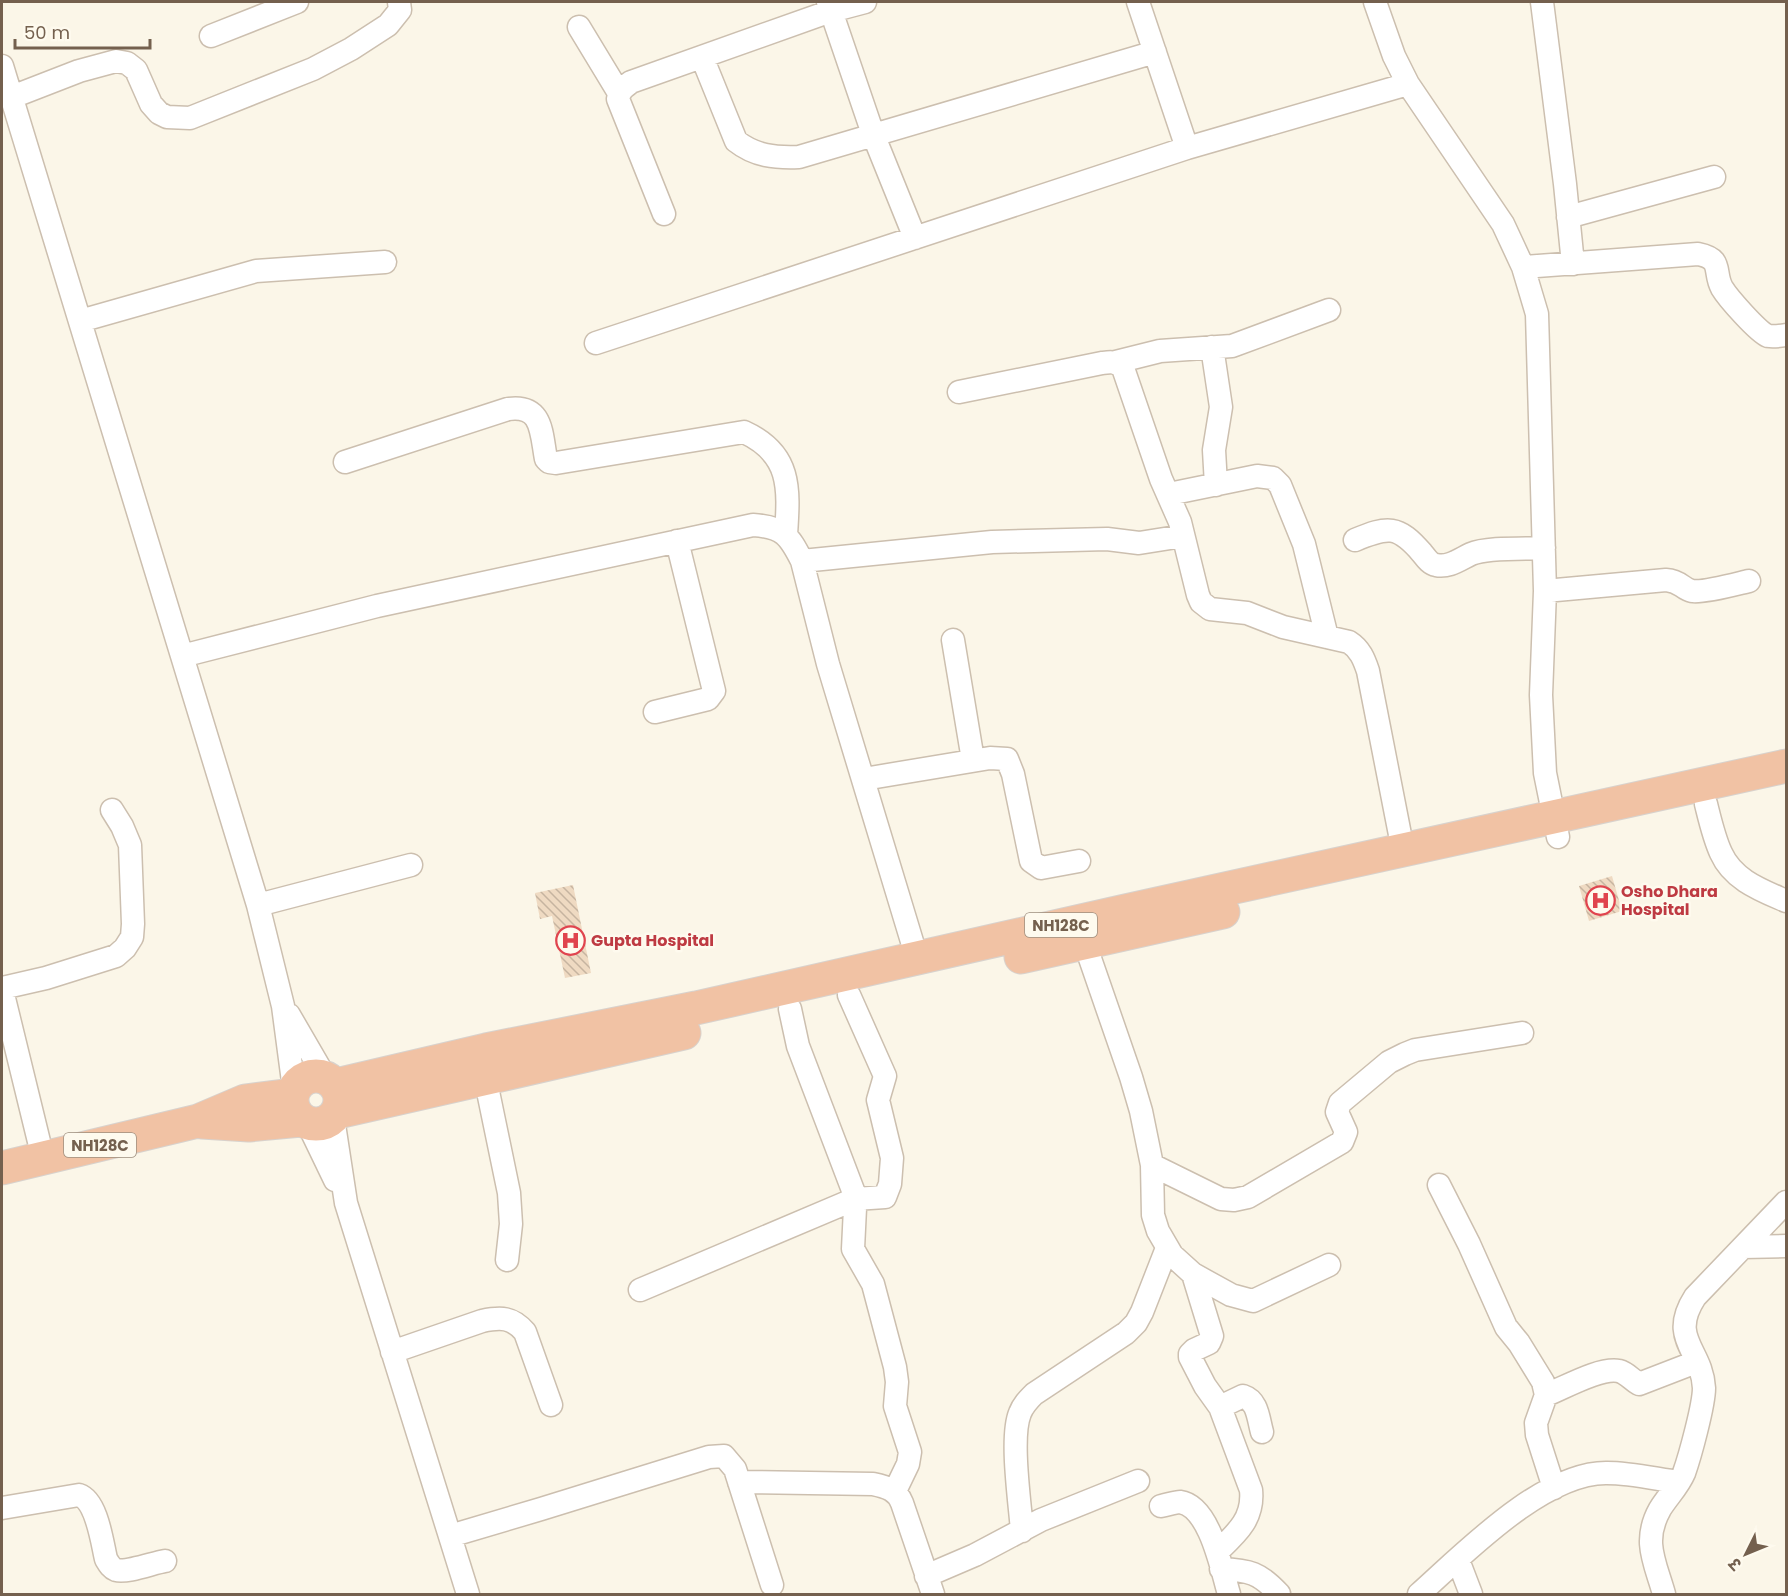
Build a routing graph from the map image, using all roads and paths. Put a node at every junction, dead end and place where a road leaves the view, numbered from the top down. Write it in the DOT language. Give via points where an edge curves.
graph roads {
  1 [pos="297,2"];
  2 [pos="399,2"];
  3 [pos="865,2"];
  4 [pos="1138,2"];
  5 [pos="1375,2"];
  6 [pos="1542,2"];
  7 [pos="829,6"];
  8 [pos="579,27"];
  9 [pos="211,36"];
  10 [pos="1155,52"];
  11 [pos="702,57"];
  12 [pos="2,66"];
  13 [pos="1408,84"];
  14 [pos="619,93"];
  15 [pos="12,97"];
  16 [pos="873,134"];
  17 [pos="1187,148"];
  18 [pos="1714,177"];
  19 [pos="664,214"];
  20 [pos="1568,217"];
  21 [pos="915,238"];
  22 [pos="385,262"];
  23 [pos="1573,264"];
  24 [pos="1523,267"];
  25 [pos="1329,310"];
  26 [pos="80,321"];
  27 [pos="1786,336"];
  28 [pos="596,343"];
  29 [pos="1212,347"];
  30 [pos="1116,362"];
  31 [pos="959,392"];
  32 [pos="345,462"];
  33 [pos="1216,484"];
  34 [pos="1168,494"];
  35 [pos="786,535"];
  36 [pos="1184,536"];
  37 [pos="1355,540"];
  38 [pos="677,541"];
  39 [pos="1544,548"];
  40 [pos="802,561"];
  41 [pos="1749,581"];
  42 [pos="1545,591"];
  43 [pos="1326,637"];
  44 [pos="953,640"];
  45 [pos="182,656"];
  46 [pos="655,712"];
  47 [pos="973,760"];
  48 [pos="1786,766"];
  49 [pos="864,779"];
  50 [pos="1786,786"];
  51 [pos="1706,804"];
  52 [pos="112,810"];
  53 [pos="1555,827"];
  54 [pos="1403,850"];
  55 [pos="1079,861"];
  56 [pos="411,865"];
  57 [pos="1786,901"];
  58 [pos="258,905"];
  59 [pos="1085,944"];
  60 [pos="917,958"];
  61 [pos="2,989"];
  62 [pos="849,995"];
  63 [pos="284,1006"];
  64 [pos="790,1009"];
  65 [pos="1522,1034"];
  66 [pos="485,1077"];
  67 [pos="316,1102"];
  68 [pos="43,1158"];
  69 [pos="1152,1165"];
  70 [pos="2,1168"];
  71 [pos="1439,1185"];
  72 [pos="855,1199"];
  73 [pos="1786,1202"];
  74 [pos="1786,1246"];
  75 [pos="1743,1247"];
  76 [pos="1167,1248"];
  77 [pos="507,1260"];
  78 [pos="1329,1265"];
  79 [pos="1193,1274"];
  80 [pos="640,1290"];
  81 [pos="392,1352"];
  82 [pos="1696,1362"];
  83 [pos="1546,1395"];
  84 [pos="551,1405"];
  85 [pos="1220,1407"];
  86 [pos="1262,1432"];
  87 [pos="1138,1481"];
  88 [pos="739,1482"];
  89 [pos="1679,1482"];
  90 [pos="1554,1488"];
  91 [pos="895,1491"];
  92 [pos="1161,1506"];
  93 [pos="2,1508"];
  94 [pos="1022,1531"];
  95 [pos="450,1536"];
  96 [pos="1219,1560"];
  97 [pos="1458,1560"];
  98 [pos="165,1561"];
  99 [pos="772,1585"];
  100 [pos="929,1585"];
  101 [pos="468,1594"];
  102 [pos="1229,1594"];
  103 [pos="1279,1594"];
  104 [pos="1419,1594"];
  105 [pos="1471,1594"];
  106 [pos="1664,1594"];
  1 -- 9 [label="street"];
  2 -- 15 [label="street" via="400,10 388,25 337,57 190,118 159,113 136,70 127,63 116,62 79,72"];
  3 -- 7 [label="street"];
  4 -- 10 [label="street"];
  5 -- 13 [label="street"];
  6 -- 20 [label="street"];
  7 -- 11 [label="street"];
  7 -- 16 [label="street"];
  8 -- 14 [label="street"];
  10 -- 16 [label="street"];
  10 -- 17 [label="street"];
  11 -- 14 [label="street" via="631,82"];
  11 -- 16 [label="street" via="736,141 746,149 779,158 799,157"];
  12 -- 15 [label="street"];
  13 -- 17 [label="street"];
  13 -- 24 [label="street" via="1503,224"];
  14 -- 19 [label="street" via="618,99"];
  15 -- 26 [label="street"];
  16 -- 21 [label="street"];
  17 -- 21 [label="street"];
  18 -- 20 [label="street"];
  20 -- 23 [label="street"];
  21 -- 28 [label="street"];
  22 -- 26 [label="street" via="256,272"];
  23 -- 24 [label="street"];
  23 -- 27 [label="street" via="1706,255 1718,266 1721,287 1755,327 1770,337"];
  24 -- 39 [label="street" via="1537,314"];
  25 -- 29 [label="street" via="1246,341"];
  26 -- 45 [label="street"];
  29 -- 30 [label="street" via="1160,351"];
  29 -- 33 [label="street" via="1221,406 1214,450"];
  30 -- 31 [label="street"];
  30 -- 34 [label="street" via="1123,368"];
  32 -- 35 [label="street" via="519,407 536,417 546,459 556,463 744,432 769,447 784,472 788,485"];
  33 -- 34 [label="street"];
  33 -- 43 [label="street" via="1257,476 1273,478 1280,485 1309,560"];
  34 -- 36 [label="street"];
  35 -- 38 [label="street" via="778,529 753,525"];
  35 -- 40 [label="street"];
  36 -- 40 [label="street" via="1139,543 1107,539 992,543"];
  36 -- 43 [label="street" via="1198,595 1206,607 1247,613"];
  37 -- 39 [label="street" via="1392,529 1413,541 1437,566 1479,551"];
  38 -- 45 [label="street" via="376,606"];
  38 -- 46 [label="street" via="714,691 708,699"];
  39 -- 42 [label="street"];
  40 -- 49 [label="street" via="828,664"];
  41 -- 42 [label="street" via="1695,591 1666,580"];
  42 -- 53 [label="street" via="1541,695 1545,773"];
  43 -- 54 [label="street" via="1356,646 1366,665"];
  44 -- 47 [label="street"];
  45 -- 58 [label="street"];
  47 -- 49 [label="street"];
  47 -- 55 [label="street" via="1001,758 1010,764 1031,861 1041,868"];
  48 -- 53 [label="highway, NH128C"];
  49 -- 60 [label="street"];
  50 -- 51 [label="highway, NH128C"];
  51 -- 53 [label="highway, NH128C"];
  51 -- 57 [label="street" via="1720,853 1727,863 1749,884"];
  52 -- 61 [label="street" via="130,845 132,937 116,956"];
  53 -- 54 [label="highway, NH128C"];
  53 -- 59 [label="highway, NH128C"];
  54 -- 60 [label="highway, NH128C"];
  56 -- 58 [label="street"];
  58 -- 63 [label="street"];
  59 -- 62 [label="highway, NH128C"];
  59 -- 69 [label="street" via="1131,1077"];
  60 -- 67 [label="highway, NH128C" via="486,1050"];
  61 -- 68 [label="street"];
  62 -- 64 [label="highway, NH128C"];
  62 -- 72 [label="street" via="885,1076 878,1100 892,1158 885,1197"];
  63 -- 67 [label="street"];
  63 -- 67 [label="street"];
  64 -- 66 [label="highway, NH128C"];
  64 -- 72 [label="street" via="798,1046"];
  65 -- 69 [label="street" via="1415,1050 1395,1058 1337,1107 1346,1132 1342,1142 1248,1197 1221,1199"];
  66 -- 67 [label="highway, NH128C"];
  66 -- 77 [label="street" via="508,1194 511,1224"];
  67 -- 68 [label="highway, NH128C" via="249,1125 198,1121"];
  67 -- 81 [label="street"];
  68 -- 70 [label="highway, NH128C"];
  69 -- 76 [label="street" via="1154,1215"];
  71 -- 83 [label="street" via="1506,1327 1538,1373"];
  72 -- 80 [label="street"];
  72 -- 91 [label="street" via="853,1249 873,1284 895,1367 895,1406 910,1452"];
  73 -- 75 [label="street"];
  74 -- 75 [label="street"];
  75 -- 82 [label="street" via="1686,1311 1683,1323"];
  76 -- 79 [label="street"];
  76 -- 94 [label="street" via="1136,1323 1024,1405 1017,1423 1016,1443"];
  78 -- 79 [label="street" via="1253,1301 1231,1295"];
  79 -- 85 [label="street" via="1212,1336 1190,1357"];
  81 -- 84 [label="street" via="482,1321 496,1318 517,1322 525,1332"];
  81 -- 95 [label="street"];
  82 -- 83 [label="street" via="1639,1384 1617,1371 1597,1373"];
  82 -- 89 [label="street" via="1704,1387"];
  83 -- 90 [label="street" via="1536,1423"];
  85 -- 86 [label="street" via="1247,1396 1255,1406"];
  85 -- 96 [label="street" via="1252,1500 1245,1523"];
  87 -- 94 [label="street"];
  88 -- 91 [label="street" via="873,1484"];
  88 -- 95 [label="street" via="735,1468 724,1456 709,1457"];
  88 -- 99 [label="street"];
  89 -- 90 [label="street" via="1606,1473 1569,1480"];
  89 -- 106 [label="street" via="1661,1507 1649,1539"];
  90 -- 97 [label="street" via="1524,1505"];
  91 -- 100 [label="street"];
  92 -- 96 [label="street" via="1180,1502 1189,1507 1207,1525"];
  93 -- 98 [label="street" via="79,1494 93,1509 110,1566 123,1570"];
  94 -- 100 [label="street"];
  95 -- 101 [label="street"];
  96 -- 102 [label="street"];
  96 -- 103 [label="street" via="1258,1575"];
  97 -- 104 [label="street"];
  97 -- 105 [label="street"];
}
